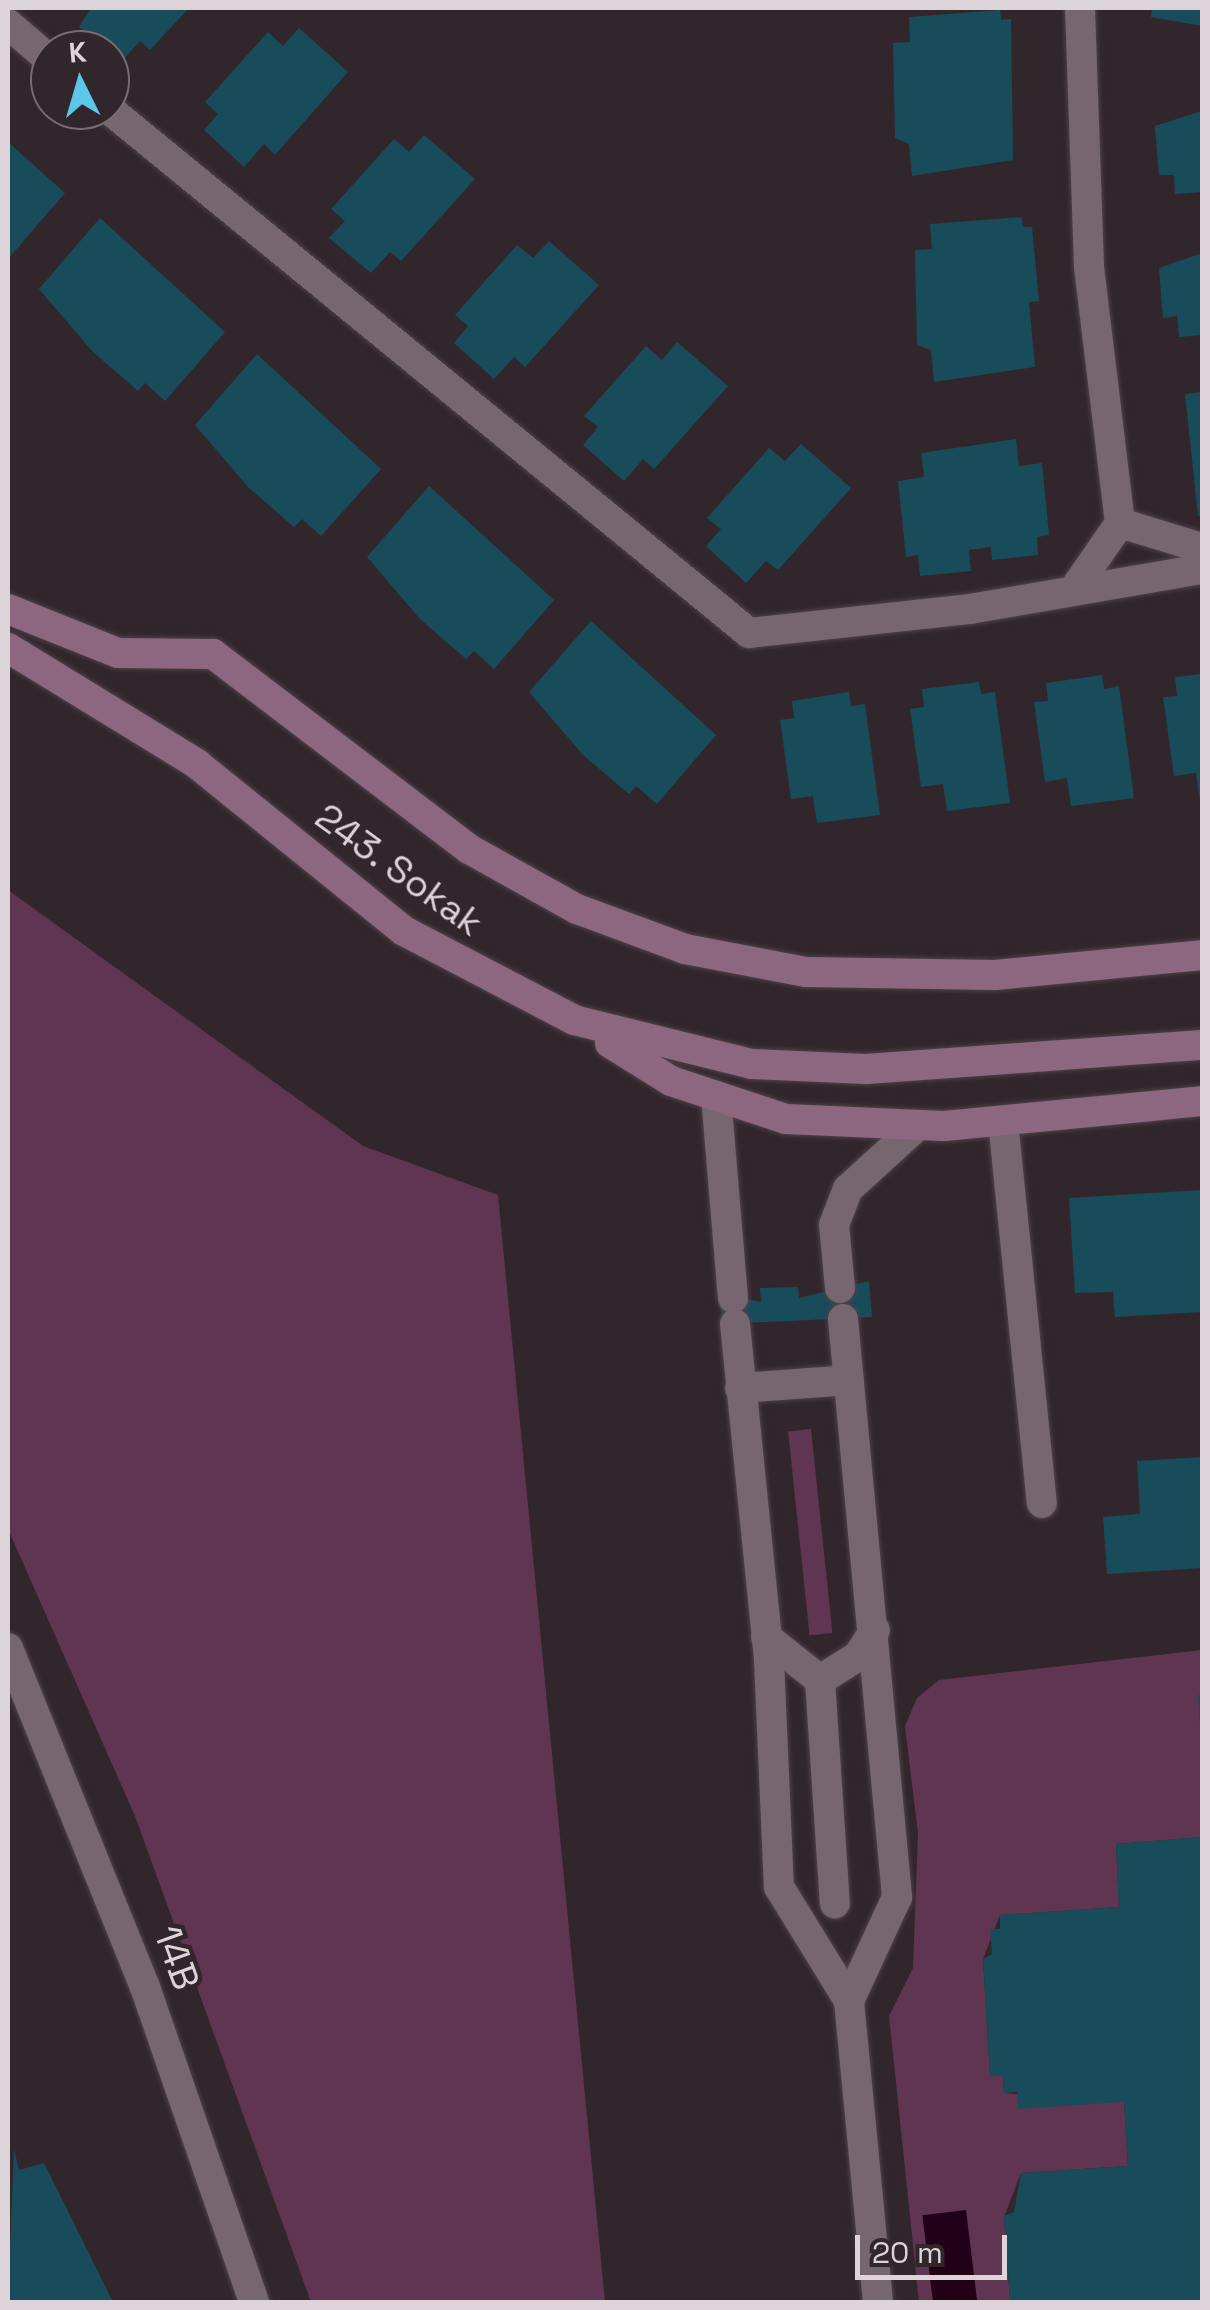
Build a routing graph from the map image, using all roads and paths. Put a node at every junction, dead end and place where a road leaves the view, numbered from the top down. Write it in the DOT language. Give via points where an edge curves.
graph roads {
  1 [pos="1080,8"];
  2 [pos="8,24"];
  3 [pos="30,43"];
  4 [pos="130,126"];
  5 [pos="1120,524"];
  6 [pos="1202,548"];
  7 [pos="1202,568"];
  8 [pos="1075,588"];
  9 [pos="8,609"];
  10 [pos="8,648"];
  11 [pos="1202,955"];
  12 [pos="574,1020"];
  13 [pos="1202,1045"];
  14 [pos="716,1096"];
  15 [pos="1202,1101"];
  16 [pos="1002,1120"];
  17 [pos="918,1124"];
  18 [pos="849,1380"];
  19 [pos="740,1388"];
  20 [pos="1042,1502"];
  21 [pos="875,1630"];
  22 [pos="766,1637"];
  23 [pos="8,1648"];
  24 [pos="820,1680"];
  25 [pos="835,1903"];
  26 [pos="848,2002"];
  27 [pos="254,2302"];
  28 [pos="878,2302"];
  1 -- 5 [label="street" via="1089,267"];
  2 -- 3 [label="street"];
  4 -- 8 [label="street" via="749,634"];
  5 -- 6 [label="street"];
  5 -- 8 [label="street"];
  7 -- 8 [label="street"];
  9 -- 11 [label="street, 243. Sokak" via="118,653 213,654 469,849 577,909 685,949 806,972 995,975"];
  10 -- 12 [label="street, 243. Sokak" via="197,764 404,931"];
  12 -- 13 [label="street, 243. Sokak" via="734,1061 847,1068"];
  12 -- 14 [label="street" via="671,1081"];
  14 -- 17 [label="street" via="786,1119"];
  14 -- 19 [label="street"];
  15 -- 16 [label="street"];
  16 -- 17 [label="street"];
  16 -- 20 [label="street"];
  17 -- 18 [label="street" via="848,1190 834,1225"];
  18 -- 19 [label="street"];
  18 -- 21 [label="street"];
  19 -- 22 [label="street"];
  21 -- 24 [label="street" via="858,1656"];
  21 -- 26 [label="street" via="897,1896"];
  22 -- 24 [label="street"];
  22 -- 26 [label="street" via="779,1887"];
  23 -- 27 [label="street, 14B" via="145,1987"];
  24 -- 25 [label="street"];
  26 -- 28 [label="street"];
}
